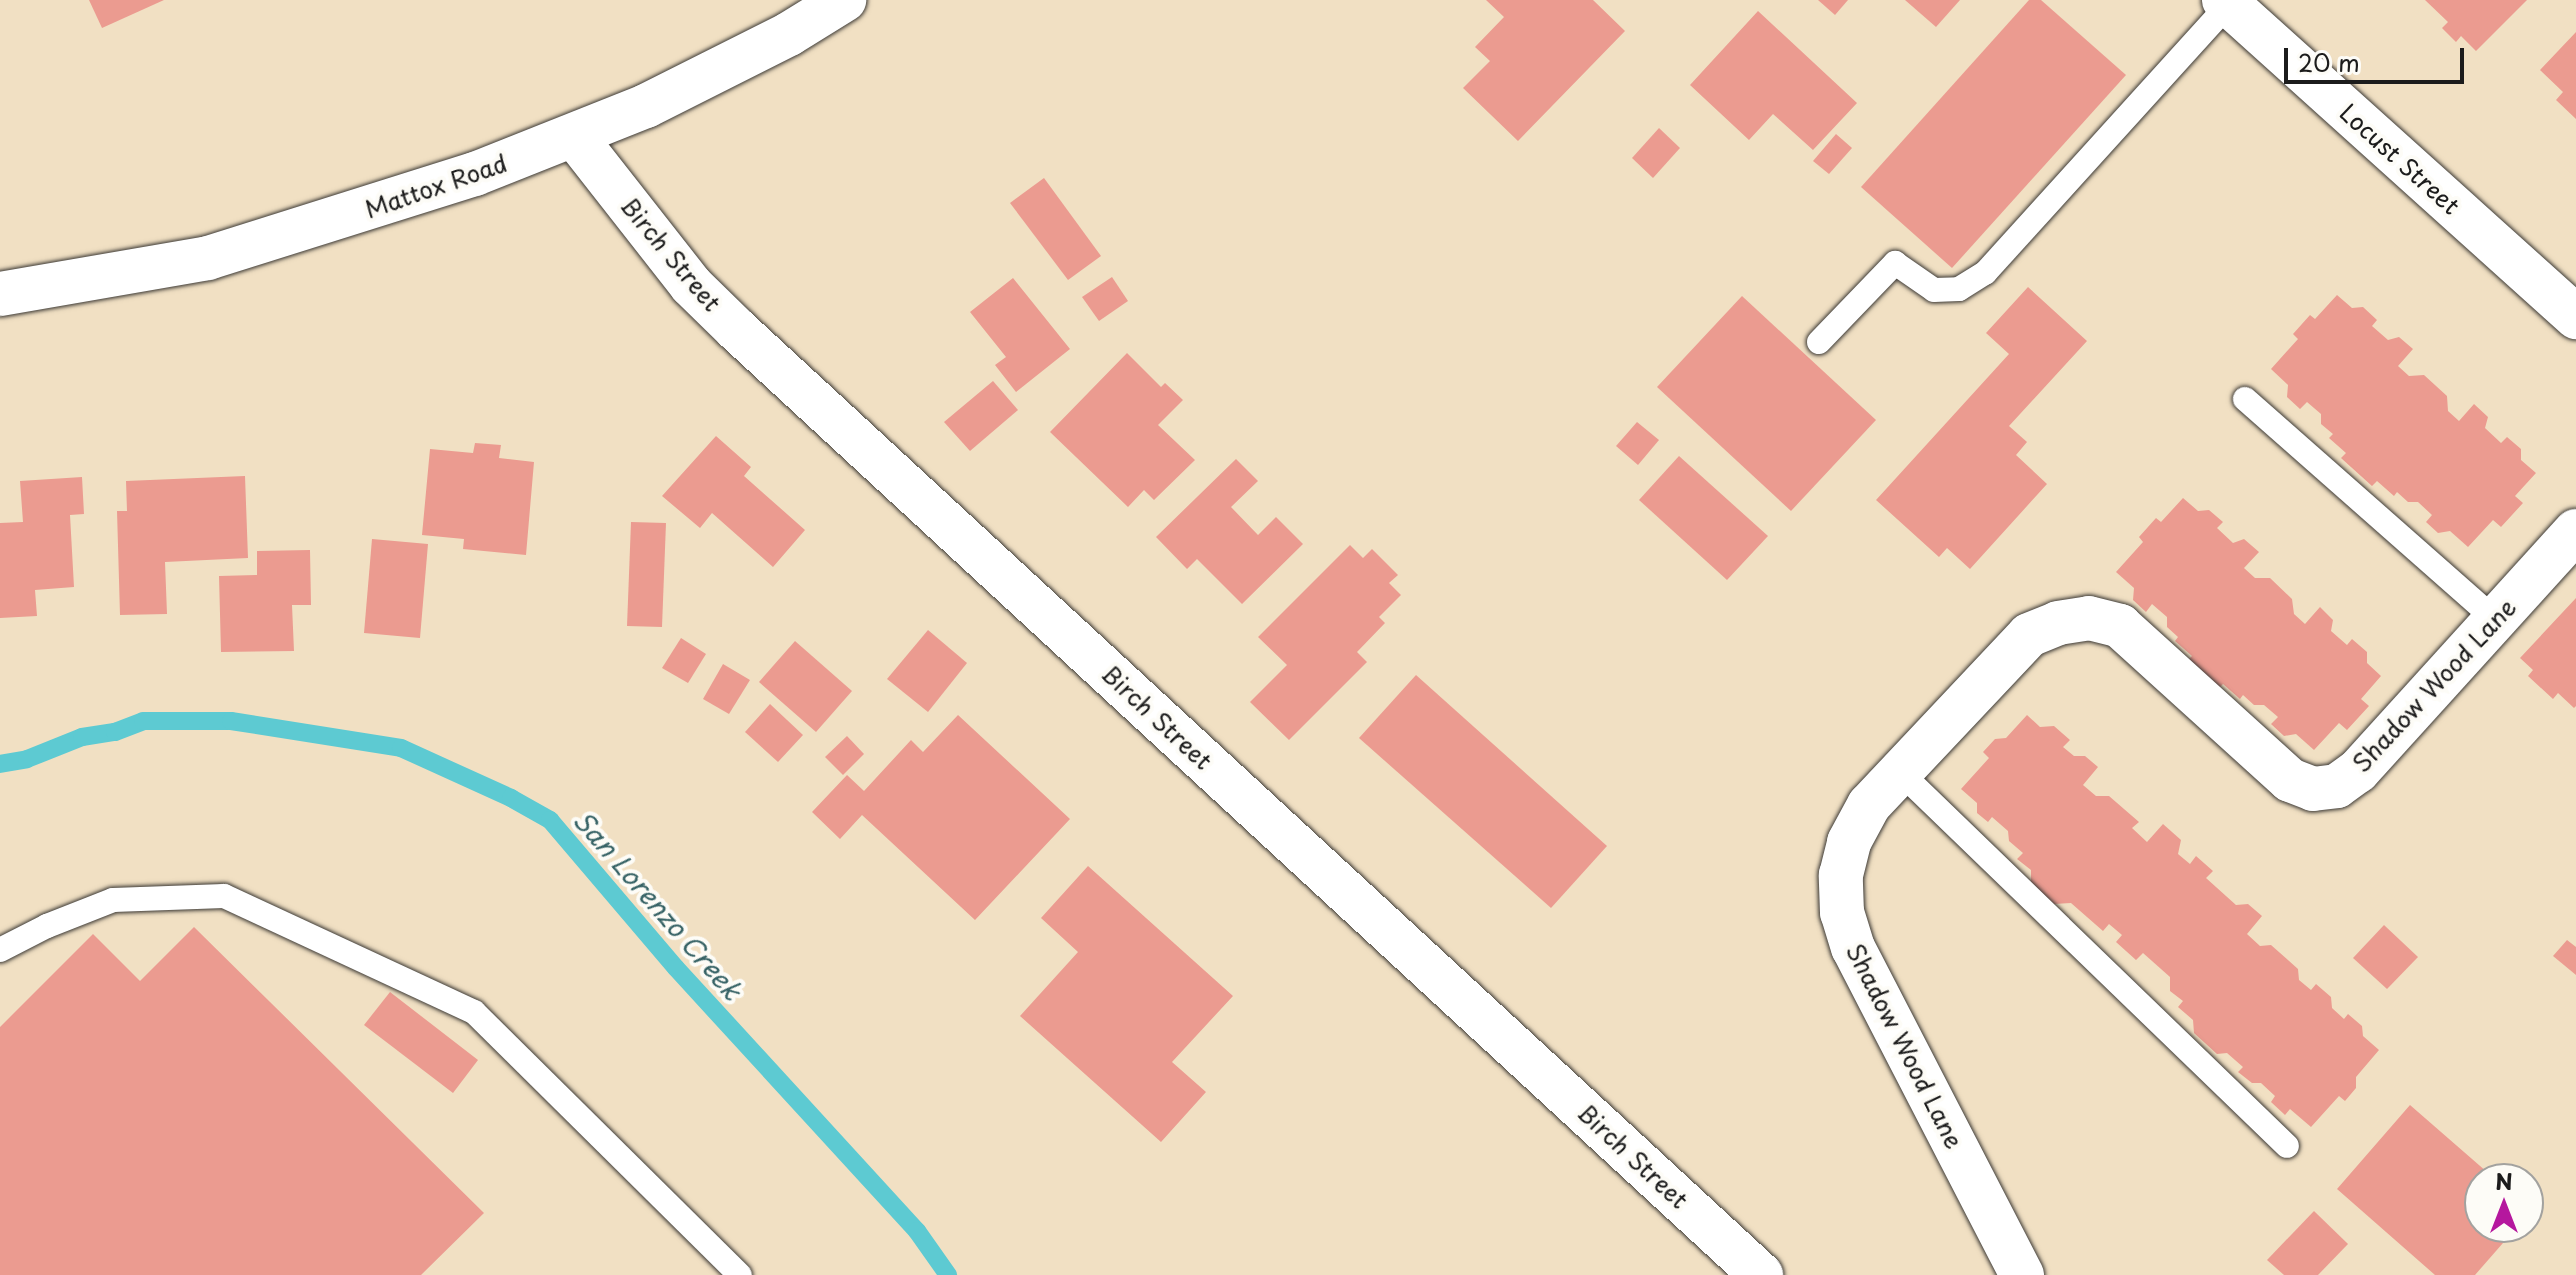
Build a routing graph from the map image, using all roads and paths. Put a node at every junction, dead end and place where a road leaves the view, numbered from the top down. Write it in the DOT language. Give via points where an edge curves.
graph roads {
  1 [pos="844,0"];
  2 [pos="2226,2"];
  3 [pos="575,137"];
  4 [pos="0,294"];
  5 [pos="2576,317"];
  6 [pos="1819,342"];
  7 [pos="2245,399"];
  8 [pos="2576,531"];
  9 [pos="2496,620"];
  10 [pos="1900,772"];
  11 [pos="0,950"];
  12 [pos="2287,1146"];
  13 [pos="740,1275"];
  14 [pos="1761,1275"];
  15 [pos="2022,1275"];
  1 -- 3 [label="street, Mattox Road" via="719,70"];
  2 -- 5 [label="street, Locust Street"];
  2 -- 6 [label="lane" via="1985,273 1959,289 1934,290 1895,263"];
  3 -- 4 [label="street, Mattox Road" via="383,205 208,258"];
  3 -- 14 [label="street, Birch Street" via="691,285 736,329"];
  7 -- 9 [label="lane"];
  8 -- 9 [label="street, Shadow Wood Lane"];
  9 -- 10 [label="street, Shadow Wood Lane" via="2358,771 2337,786 2313,789 2290,780 2120,626 2089,618 2029,635"];
  10 -- 12 [label="lane"];
  10 -- 15 [label="street, Shadow Wood Lane" via="1869,805 1849,842 1841,875 1842,913 1853,948"];
  11 -- 13 [label="lane" via="113,900 224,896 474,1012"];
}
